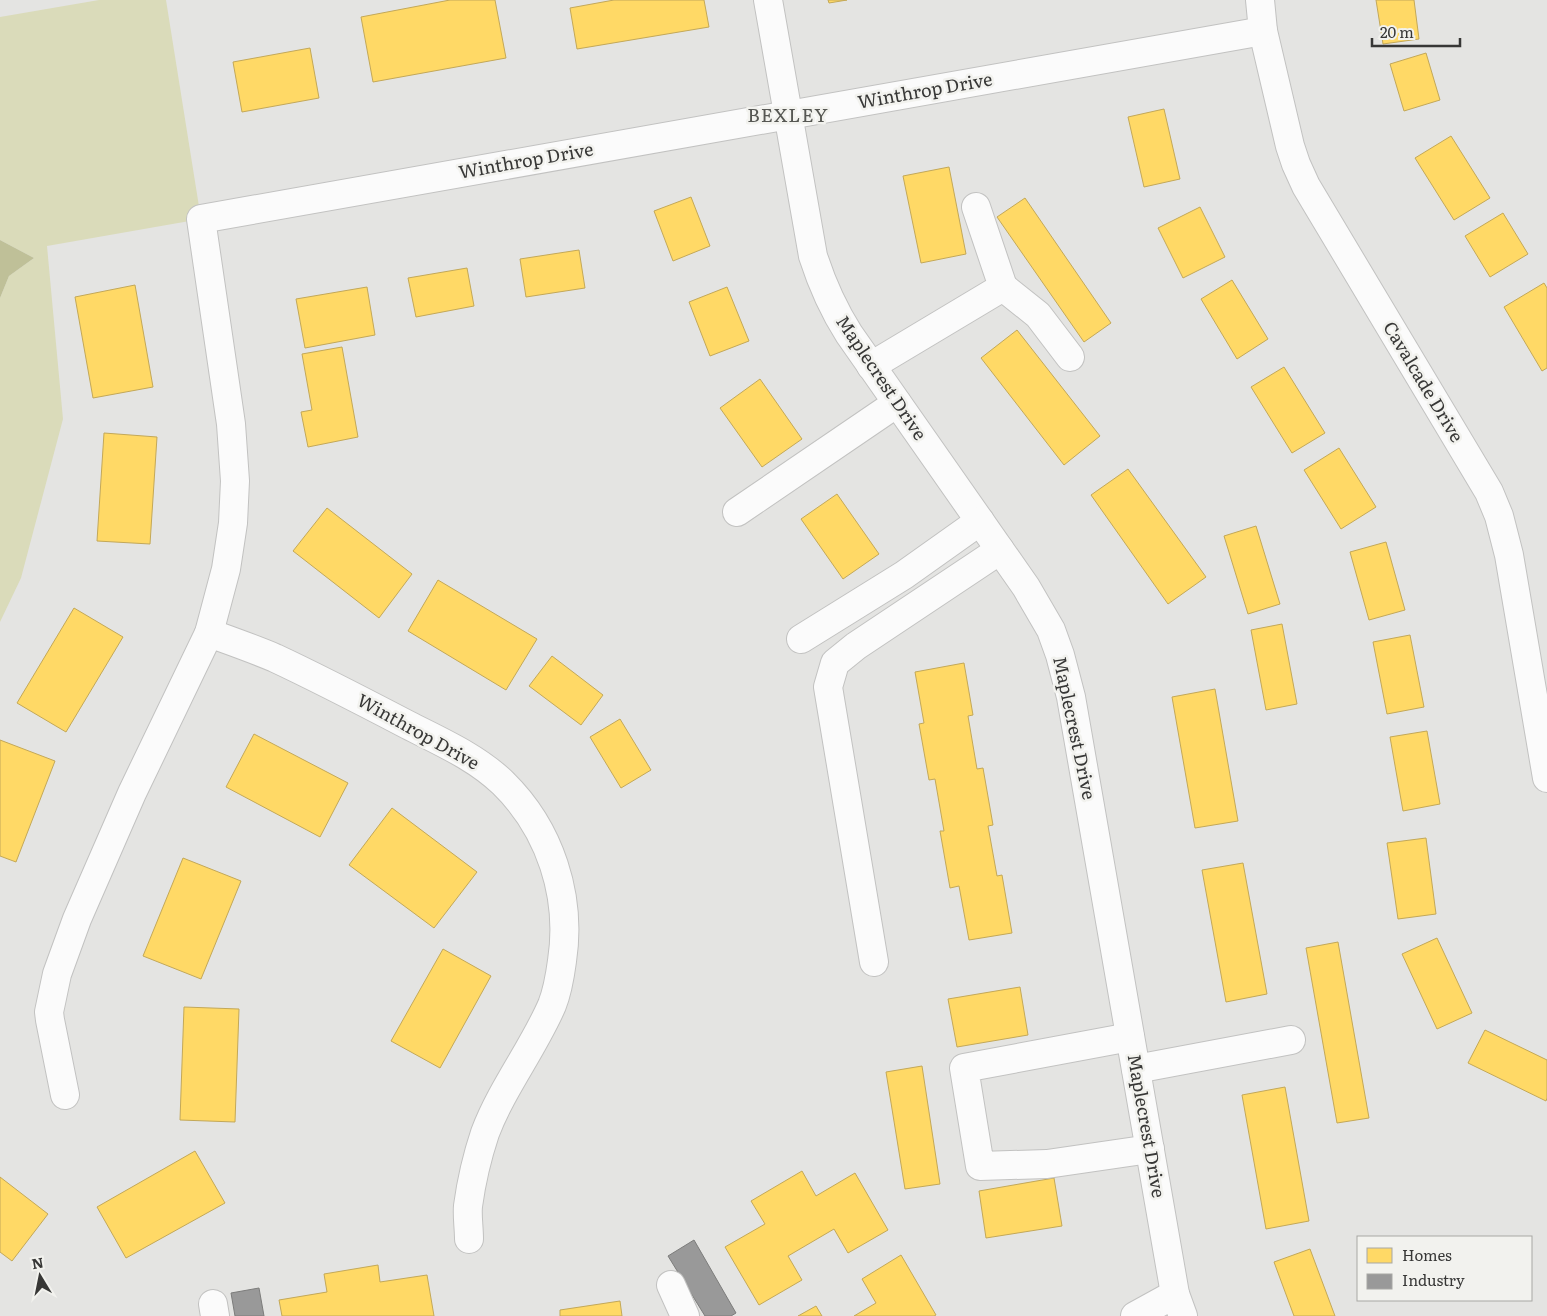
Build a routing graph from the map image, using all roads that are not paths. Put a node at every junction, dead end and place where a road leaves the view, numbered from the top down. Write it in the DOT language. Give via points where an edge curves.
graph roads {
  1 [pos="768,0"];
  2 [pos="1260,0"];
  3 [pos="1263,31"];
  4 [pos="787,115"];
  5 [pos="976,206"];
  6 [pos="1003,287"];
  7 [pos="1070,357"];
  8 [pos="871,366"];
  9 [pos="897,403"];
  10 [pos="737,512"];
  11 [pos="980,521"];
  12 [pos="1000,550"];
  13 [pos="209,633"];
  14 [pos="801,639"];
  15 [pos="1547,778"];
  16 [pos="874,962"];
  17 [pos="1130,1037"];
  18 [pos="1291,1040"];
  19 [pos="1136,1069"];
  20 [pos="65,1094"];
  21 [pos="1150,1148"];
  22 [pos="469,1239"];
  23 [pos="671,1285"];
  24 [pos="1179,1305"];
  25 [pos="684,1316"];
  26 [pos="1135,1316"];
  1 -- 4 [label="street, Maplecrest Drive"];
  2 -- 3 [label="street, Cavalcade Drive"];
  3 -- 4 [label="street, Winthrop Drive"];
  3 -- 15 [label="street, Cavalcade Drive" via="1290,146 1306,186 1489,492 1499,516"];
  4 -- 8 [label="street, Maplecrest Drive" via="813,256 822,285 840,320"];
  4 -- 13 [label="street, Winthrop Drive" via="201,219 230,424 234,481 233,523 226,569"];
  5 -- 6 [label="street"];
  6 -- 7 [label="street" via="1038,316"];
  6 -- 8 [label="street"];
  8 -- 9 [label="street, Maplecrest Drive"];
  9 -- 10 [label="street"];
  9 -- 11 [label="street, Maplecrest Drive"];
  11 -- 12 [label="street, Maplecrest Drive"];
  11 -- 14 [label="street" via="904,575"];
  12 -- 16 [label="street" via="856,646 835,664 828,687"];
  12 -- 17 [label="street, Maplecrest Drive" via="1026,587 1060,655 1071,697"];
  13 -- 20 [label="street, Winthrop Drive" via="132,793 77,920 58,974 49,1012"];
  13 -- 22 [label="street, Winthrop Drive" via="338,688 470,757 503,782 524,806 554,862 562,892 565,939 559,981 545,1020 486,1132 468,1207"];
  17 -- 19 [label="street, Maplecrest Drive"];
  17 -- 21 [label="street" via="964,1068 980,1166 1047,1164"];
  18 -- 19 [label="street"];
  19 -- 21 [label="street, Maplecrest Drive"];
  21 -- 24 [label="street, Maplecrest Drive"];
  23 -- 25 [label="street"];
  24 -- 26 [label="street"];
}
